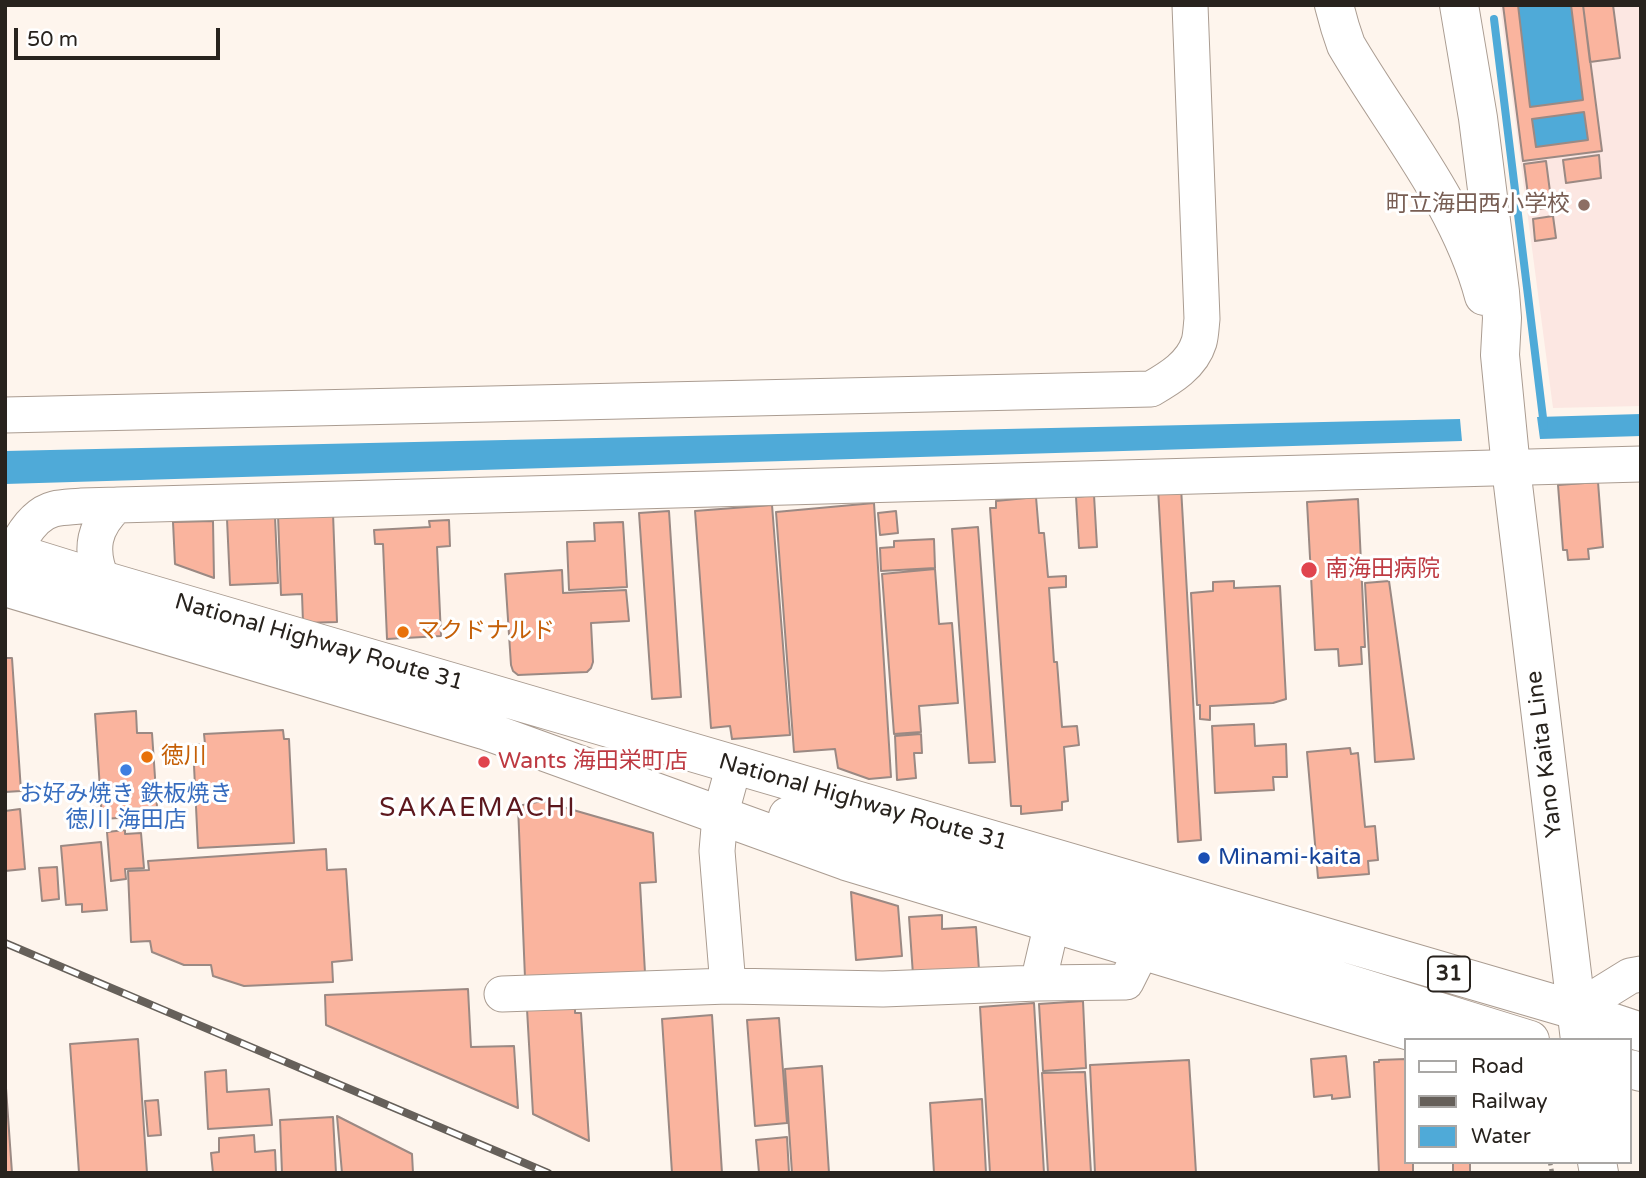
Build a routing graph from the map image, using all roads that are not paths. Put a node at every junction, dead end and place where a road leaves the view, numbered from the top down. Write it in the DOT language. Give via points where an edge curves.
graph roads {
  1 [pos="1190,5"];
  2 [pos="1334,5"];
  3 [pos="1459,5"];
  4 [pos="1500,355"];
  5 [pos="5,415"];
  6 [pos="1510,463"];
  7 [pos="1641,464"];
  8 [pos="117,505"];
  9 [pos="7,565"];
  10 [pos="102,580"];
  11 [pos="726,793"];
  12 [pos="1052,923"];
  13 [pos="1142,950"];
  14 [pos="1641,974"];
  15 [pos="1038,983"];
  16 [pos="728,986"];
  17 [pos="502,994"];
  18 [pos="1578,1025"];
  19 [pos="1641,1032"];
  20 [pos="1433,1038"];
  21 [pos="1524,1038"];
  1 -- 5 [label="street" via="1202,319 1199,343 1188,361 1173,377 1151,389"];
  2 -- 4 [label="main road, Yano Kaita Line" via="1346,45 1459,227 1479,277"];
  3 -- 4 [label="main road, Yano Kaita Line" via="1500,292"];
  4 -- 6 [label="main road, Yano Kaita Line"];
  6 -- 7 [label="street"];
  6 -- 8 [label="street"];
  6 -- 18 [label="main road, Yano Kaita Line"];
  8 -- 9 [label="street" via="44,513 33,522"];
  8 -- 10 [label="street" via="97,533 94,557"];
  9 -- 10 [label="main road, National Highway Route 31 / 31"];
  9 -- 11 [label="main road, National Highway Route 31" via="484,730"];
  10 -- 11 [label="main road, National Highway Route 31 / 31"];
  11 -- 12 [label="main road, National Highway Route 31 / 31" via="846,861"];
  11 -- 16 [label="street" via="717,851"];
  11 -- 18 [label="main road, National Highway Route 31 / 31"];
  11 -- 21 [label="main road"];
  12 -- 13 [label="main road, National Highway Route 31 / 31"];
  12 -- 15 [label="street"];
  13 -- 15 [label="street" via="1126,982"];
  13 -- 20 [label="main road, National Highway Route 31 / 31"];
  14 -- 18 [label="street" via="1630,976"];
  15 -- 16 [label="street" via="883,989"];
  16 -- 17 [label="street"];
  18 -- 19 [label="main road, National Highway Route 31 / 31"];
}
